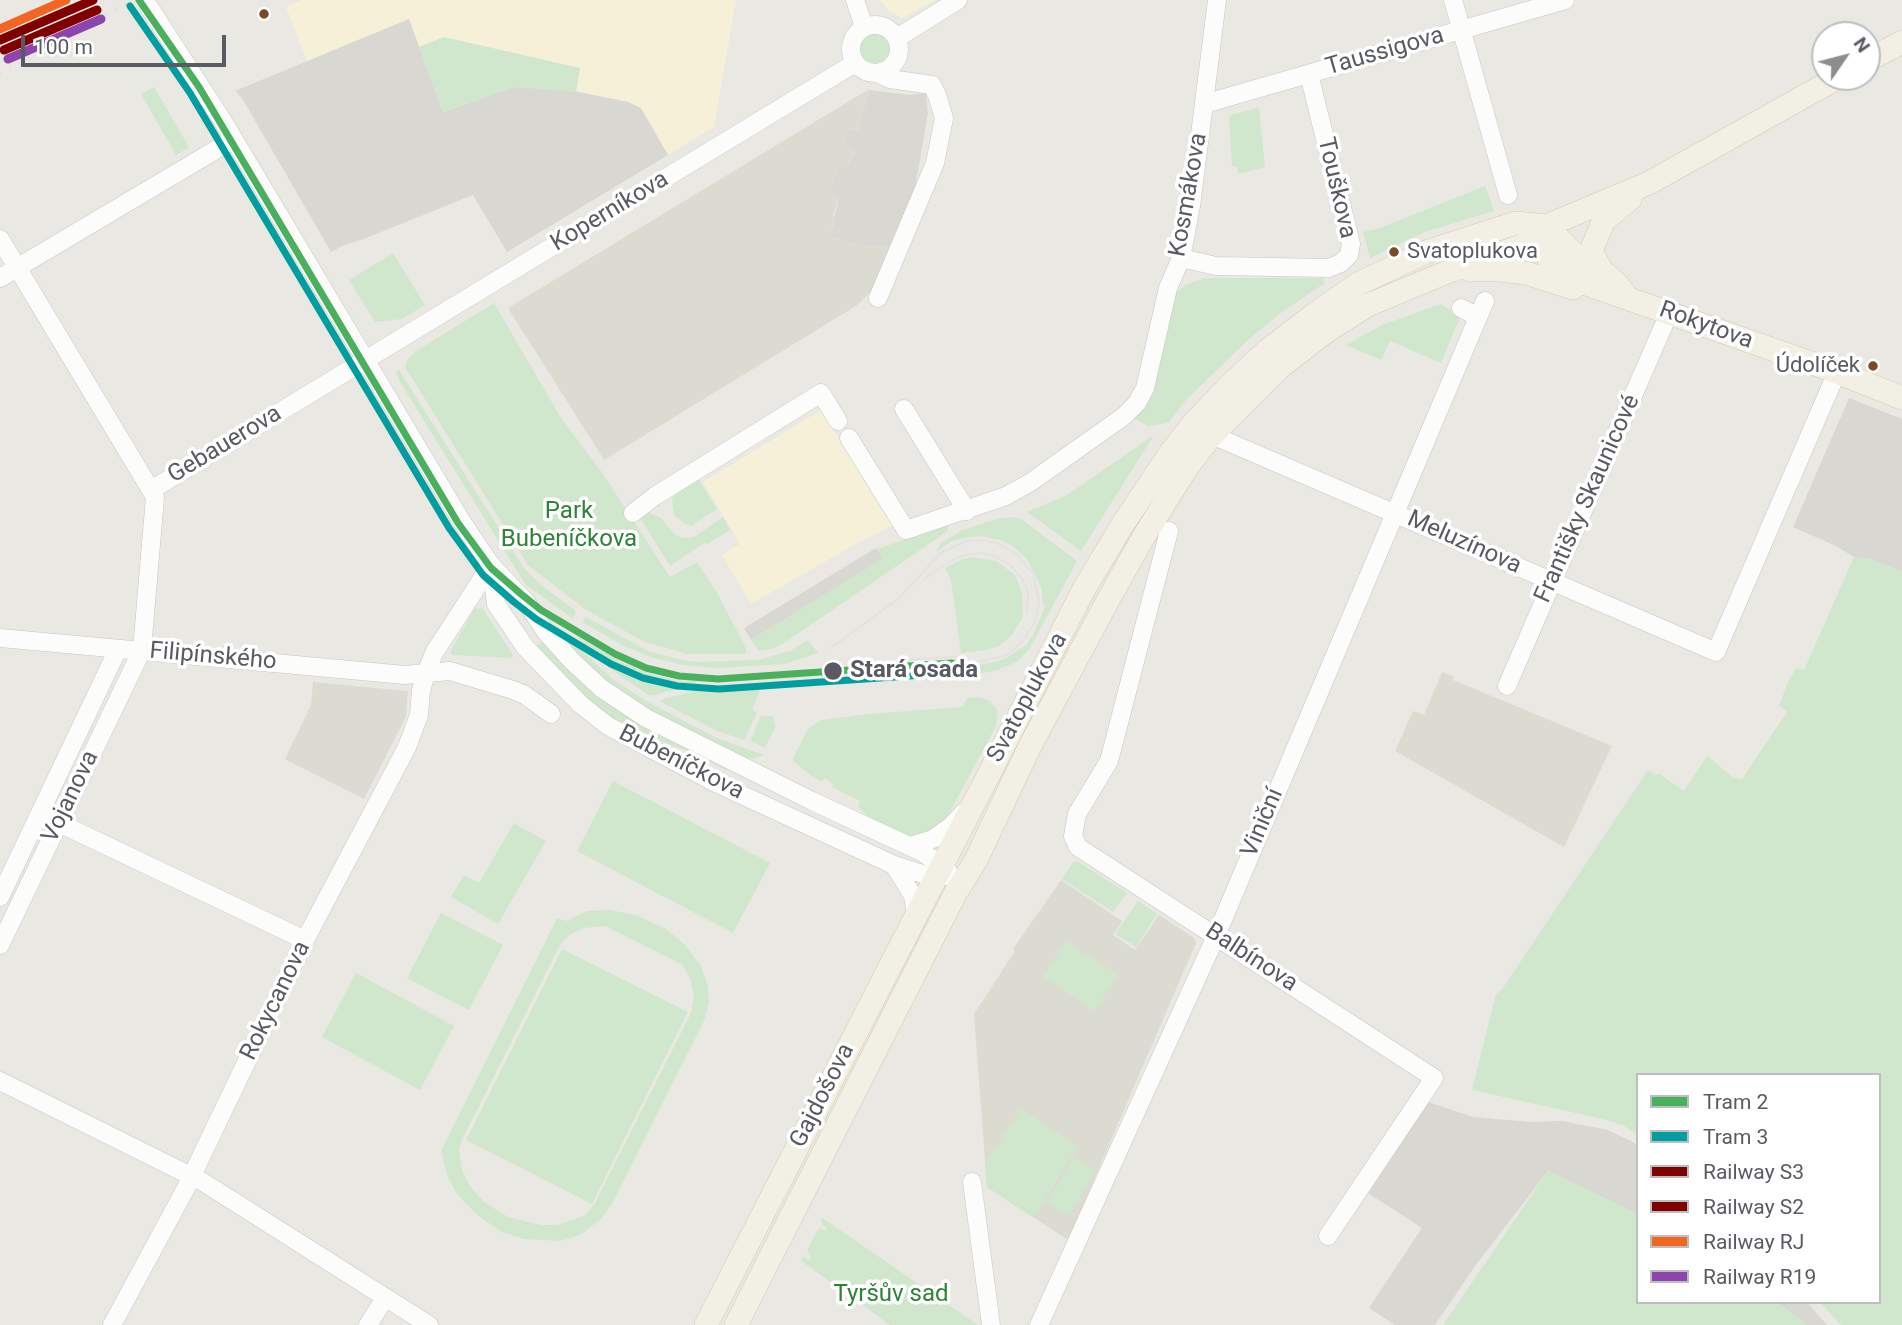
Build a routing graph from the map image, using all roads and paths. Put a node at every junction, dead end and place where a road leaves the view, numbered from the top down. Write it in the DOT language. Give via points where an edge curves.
graph roads {
  1 [pos="855,0"];
  2 [pos="958,0"];
  3 [pos="1217,0"];
  4 [pos="1453,0"];
  5 [pos="1565,0"];
  6 [pos="149,7"];
  7 [pos="864,27"];
  8 [pos="1461,30"];
  9 [pos="897,38"];
  10 [pos="1902,41"];
  11 [pos="1881,53"];
  12 [pos="897,60"];
  13 [pos="855,63"];
  14 [pos="877,73"];
  15 [pos="1309,74"];
  16 [pos="907,82"];
  17 [pos="1814,91"];
  18 [pos="1204,104"];
  19 [pos="234,139"];
  20 [pos="1649,183"];
  21 [pos="1508,195"];
  22 [pos="1546,226"];
  23 [pos="0,239"];
  24 [pos="1181,258"];
  25 [pos="18,267"];
  26 [pos="1452,270"];
  27 [pos="0,278"];
  28 [pos="878,298"];
  29 [pos="1629,299"];
  30 [pos="1461,308"];
  31 [pos="1670,313"];
  32 [pos="365,360"];
  33 [pos="1837,372"];
  34 [pos="1902,398"];
  35 [pos="904,408"];
  36 [pos="838,421"];
  37 [pos="1212,435"];
  38 [pos="849,438"];
  39 [pos="151,490"];
  40 [pos="967,511"];
  41 [pos="1394,512"];
  42 [pos="633,513"];
  43 [pos="1169,531"];
  44 [pos="491,565"];
  45 [pos="1553,581"];
  46 [pos="0,638"];
  47 [pos="118,649"];
  48 [pos="142,650"];
  49 [pos="426,673"];
  50 [pos="1507,685"];
  51 [pos="551,714"];
  52 [pos="974,801"];
  53 [pos="40,814"];
  54 [pos="59,823"];
  55 [pos="910,846"];
  56 [pos="976,860"];
  57 [pos="894,864"];
  58 [pos="941,872"];
  59 [pos="956,894"];
  60 [pos="0,897"];
  61 [pos="916,914"];
  62 [pos="1216,936"];
  63 [pos="306,940"];
  64 [pos="0,945"];
  65 [pos="0,1082"];
  66 [pos="192,1176"];
  67 [pos="972,1182"];
  68 [pos="1328,1236"];
  69 [pos="385,1298"];
  70 [pos="112,1325"];
  71 [pos="368,1325"];
  72 [pos="429,1325"];
  73 [pos="706,1325"];
  74 [pos="736,1325"];
  75 [pos="991,1325"];
  76 [pos="1039,1325"];
  1 -- 7 [label="street"];
  2 -- 9 [label="street"];
  3 -- 18 [label="street, Kosmákova"];
  4 -- 8 [label="street"];
  5 -- 8 [label="street, Taussigova"];
  6 -- 19 [label="street, Bubeníčkova"];
  7 -- 9 [label="street" via="879,24"];
  7 -- 13 [label="street" via="852,39"];
  8 -- 15 [label="street, Taussigova"];
  8 -- 21 [label="street"];
  9 -- 12 [label="street"];
  10 -- 11 [label="main road"];
  12 -- 14 [label="street"];
  12 -- 16 [label="street"];
  13 -- 14 [label="street"];
  13 -- 32 [label="street, Koperníkova"];
  14 -- 16 [label="street"];
  15 -- 18 [label="street, Taussigova"];
  15 -- 24 [label="street, Touškova" via="1351,244 1349,255 1329,268 1216,266"];
  16 -- 28 [label="street" via="932,85 944,118 935,163"];
  17 -- 20 [label="main road, Svatoplukova"];
  18 -- 24 [label="street, Kosmákova"];
  19 -- 25 [label="street"];
  19 -- 32 [label="street, Bubeníčkova"];
  20 -- 22 [label="main road, Svatoplukova"];
  20 -- 29 [label="main road" via="1604,220 1591,251 1602,271"];
  22 -- 26 [label="main road, Svatoplukova" via="1522,246"];
  22 -- 29 [label="main road" via="1545,249 1558,271"];
  22 -- 52 [label="main road, Svatoplukova" via="1516,223 1395,265 1316,313 1230,384 1171,452 1123,524 1084,589"];
  23 -- 25 [label="street"];
  24 -- 40 [label="street, Kosmákova" via="1168,288 1145,388 1137,403 1031,482"];
  25 -- 27 [label="street"];
  25 -- 39 [label="street"];
  26 -- 29 [label="main road" via="1526,274 1613,302"];
  26 -- 37 [label="main road, Svatoplukova" via="1368,304 1328,330 1279,368"];
  29 -- 31 [label="main road, Rokytova"];
  30 -- 41 [label="street, Viniční" via="1482,309"];
  31 -- 33 [label="main road, Rokytova"];
  31 -- 45 [label="street, Františky Skaunicové"];
  32 -- 39 [label="street, Gebauerova"];
  32 -- 44 [label="street, Bubeníčkova"];
  33 -- 34 [label="main road, Rokytova"];
  33 -- 45 [label="street, Meluzínova" via="1716,652"];
  35 -- 40 [label="street"];
  36 -- 42 [label="street" via="821,393"];
  37 -- 41 [label="street, Meluzínova"];
  37 -- 56 [label="main road, Svatoplukova" via="1188,466 1107,602"];
  38 -- 40 [label="street" via="905,530"];
  39 -- 48 [label="street, Gebauerova" via="155,497"];
  41 -- 45 [label="street, Meluzínova"];
  41 -- 62 [label="street, Viniční"];
  43 -- 62 [label="street, Balbínova" via="1109,761 1077,814 1073,835 1078,847"];
  44 -- 49 [label="street"];
  44 -- 55 [label="street, Bubeníčkova" via="564,653 617,700 685,739"];
  44 -- 57 [label="street, Bubeníčkova" via="496,604 512,629 542,666 594,716 716,783"];
  45 -- 50 [label="street, Františky Skaunicové"];
  46 -- 47 [label="street, Filipínského"];
  47 -- 48 [label="street, Filipínského"];
  47 -- 53 [label="street, Vojanova"];
  48 -- 49 [label="street, Filipínského" via="405,675"];
  48 -- 54 [label="street, Vojanova"];
  49 -- 51 [label="street" via="450,671 500,685 525,695"];
  49 -- 63 [label="street, Rokycanova" via="419,715 407,747"];
  52 -- 55 [label="street" via="933,839"];
  52 -- 58 [label="main road, Svatoplukova"];
  53 -- 54 [label="street"];
  53 -- 60 [label="street, Vojanova"];
  54 -- 63 [label="street"];
  54 -- 64 [label="street, Vojanova"];
  55 -- 58 [label="street, Bubeníčkova" via="935,861"];
  56 -- 58 [label="street"];
  56 -- 59 [label="main road, Svatoplukova"];
  57 -- 58 [label="street, Bubeníčkova" via="917,873"];
  57 -- 61 [label="street" via="910,889"];
  58 -- 59 [label="street, Bubeníčkova"];
  58 -- 61 [label="main road, Gajdošova"];
  59 -- 74 [label="main road, Gajdošova"];
  61 -- 73 [label="main road, Gajdošova"];
  62 -- 68 [label="street, Balbínova" via="1434,1078"];
  62 -- 76 [label="street, Viniční"];
  63 -- 66 [label="street, Rokycanova"];
  65 -- 66 [label="street"];
  66 -- 69 [label="street"];
  66 -- 70 [label="street, Rokycanova"];
  67 -- 75 [label="street"];
  69 -- 71 [label="street"];
  69 -- 72 [label="street"];
}
